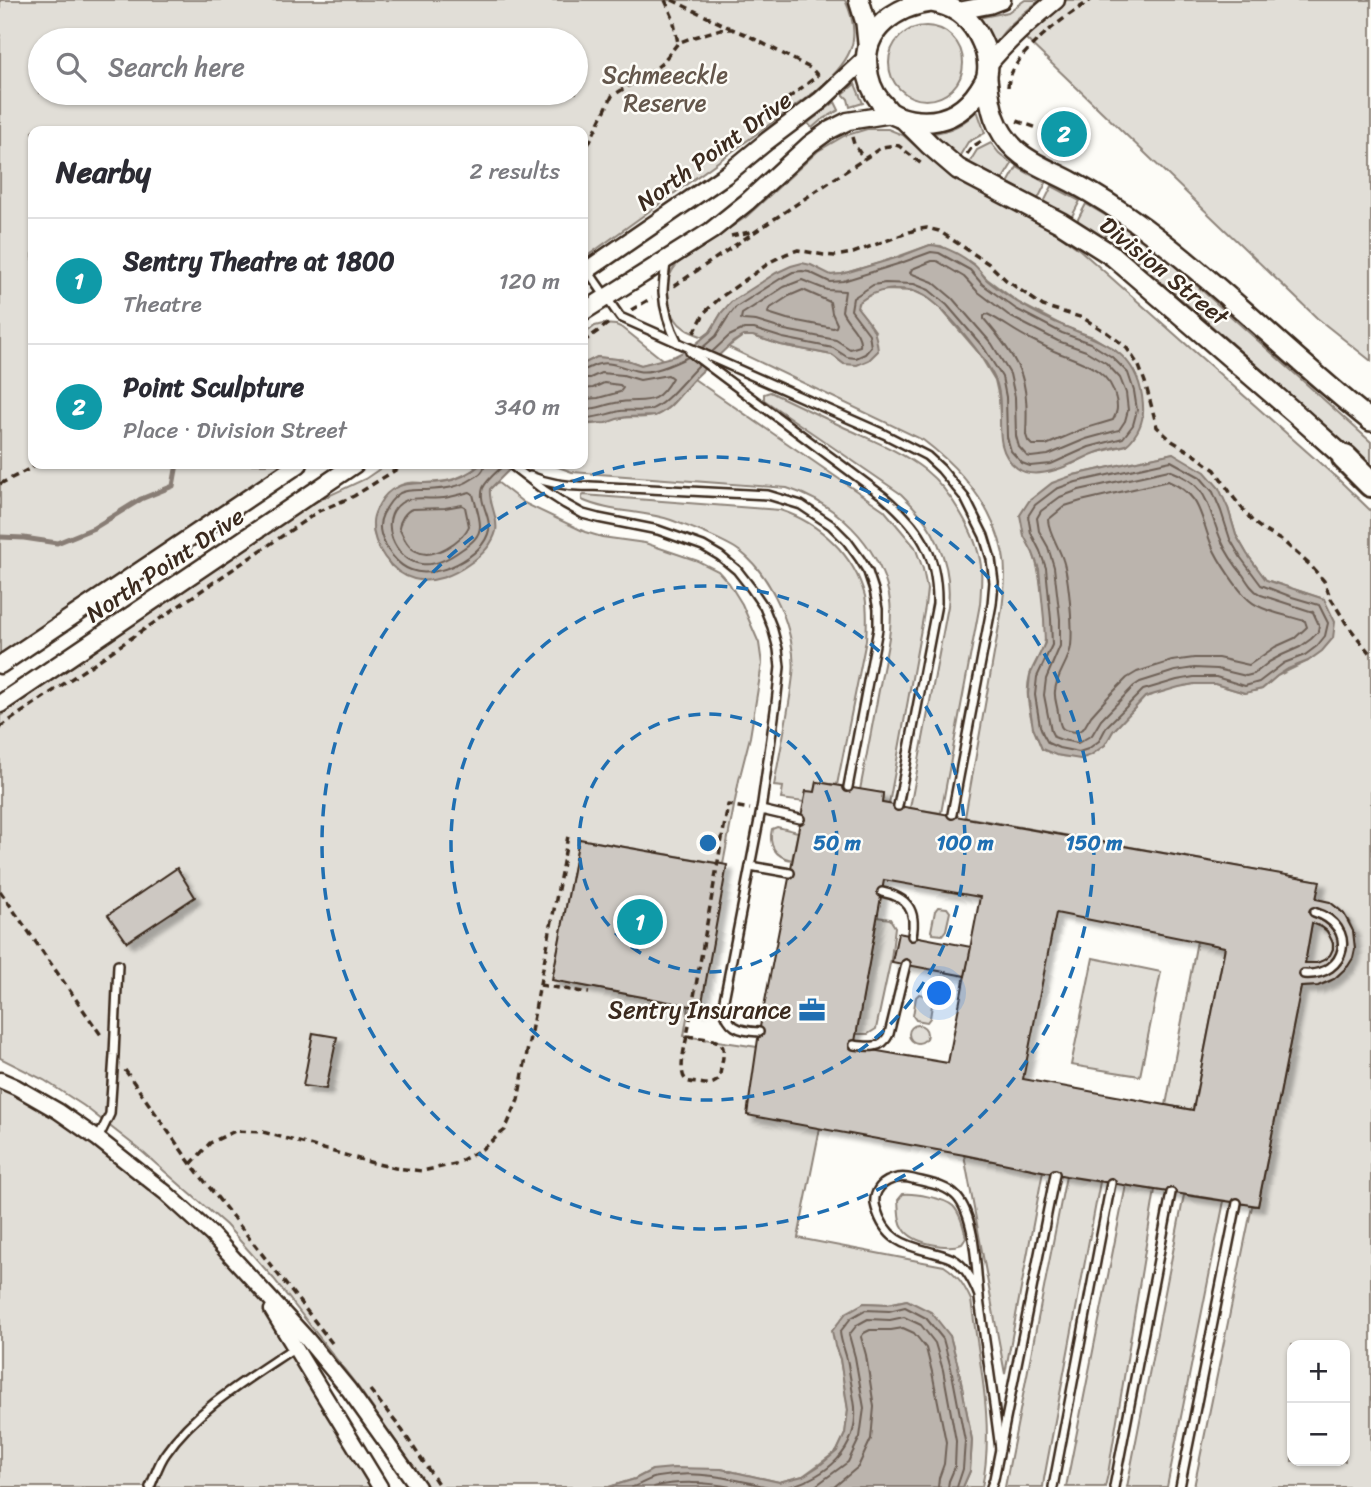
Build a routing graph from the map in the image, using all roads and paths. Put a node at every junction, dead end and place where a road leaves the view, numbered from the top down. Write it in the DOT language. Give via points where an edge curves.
graph roads {
  1 [pos="666,0"];
  2 [pos="672,0"];
  3 [pos="859,0"];
  4 [pos="1002,0"];
  5 [pos="1056,0"];
  6 [pos="1090,0"];
  7 [pos="948,5"];
  8 [pos="732,29"];
  9 [pos="678,43"];
  10 [pos="867,50"];
  11 [pos="987,71"];
  12 [pos="1008,90"];
  13 [pos="1013,112"];
  14 [pos="898,117"];
  15 [pos="1017,121"];
  16 [pos="766,125"];
  17 [pos="1010,125"];
  18 [pos="851,133"];
  19 [pos="1052,133"];
  20 [pos="987,138"];
  21 [pos="588,145"];
  22 [pos="864,159"];
  23 [pos="965,159"];
  24 [pos="933,172"];
  25 [pos="756,230"];
  26 [pos="731,236"];
  27 [pos="667,259"];
  28 [pos="588,270"];
  29 [pos="588,276"];
  30 [pos="663,292"];
  31 [pos="606,297"];
  32 [pos="588,309"];
  33 [pos="620,317"];
  34 [pos="694,333"];
  35 [pos="588,339"];
  36 [pos="679,344"];
  37 [pos="1371,421"];
  38 [pos="1345,458"];
  39 [pos="28,469"];
  40 [pos="292,469"];
  41 [pos="348,469"];
  42 [pos="397,469"];
  43 [pos="516,469"];
  44 [pos="520,472"];
  45 [pos="0,484"];
  46 [pos="1371,484"];
  47 [pos="1371,654"];
  48 [pos="0,665"];
  49 [pos="0,704"];
  50 [pos="0,727"];
  51 [pos="848,787"];
  52 [pos="898,806"];
  53 [pos="761,810"];
  54 [pos="952,814"];
  55 [pos="800,819"];
  56 [pos="568,836"];
  57 [pos="750,866"];
  58 [pos="790,873"];
  59 [pos="0,891"];
  60 [pos="882,892"];
  61 [pos="1314,912"];
  62 [pos="912,936"];
  63 [pos="906,964"];
  64 [pos="118,965"];
  65 [pos="1304,974"];
  66 [pos="540,985"];
  67 [pos="589,993"];
  68 [pos="758,1032"];
  69 [pos="687,1036"];
  70 [pos="854,1045"];
  71 [pos="114,1055"];
  72 [pos="0,1080"];
  73 [pos="98,1139"];
  74 [pos="191,1164"];
  75 [pos="1055,1174"];
  76 [pos="1111,1183"];
  77 [pos="1171,1192"];
  78 [pos="1237,1203"];
  79 [pos="256,1285"];
  80 [pos="979,1296"];
  81 [pos="307,1339"];
  82 [pos="334,1345"];
  83 [pos="294,1348"];
  84 [pos="368,1388"];
  85 [pos="1000,1449"];
  86 [pos="150,1487"];
  87 [pos="380,1487"];
  88 [pos="418,1487"];
  89 [pos="440,1487"];
  90 [pos="991,1487"];
  91 [pos="1053,1487"];
  92 [pos="1114,1487"];
  93 [pos="1181,1487"];
  1 -- 9 [label="path"];
  2 -- 8 [label="path"];
  3 -- 10 [label="main road"];
  4 -- 7 [label="street" via="989,5"];
  5 -- 11 [label="street" via="1002,47"];
  6 -- 12 [label="path" via="1035,43 1012,73"];
  7 -- 10 [label="main road" via="916,4 891,15"];
  7 -- 11 [label="main road" via="974,27 987,54"];
  8 -- 9 [label="path"];
  8 -- 16 [label="path" via="812,69 817,76 786,100"];
  9 -- 21 [label="path" via="651,73 612,96"];
  10 -- 14 [label="main road" via="870,84"];
  10 -- 28 [label="street, North Point Drive" via="820,101 727,174"];
  11 -- 14 [label="main road" via="974,98 951,117 923,122"];
  11 -- 37 [label="main road, Division Street" via="993,117 1018,152 1150,232"];
  13 -- 15 [label="path"];
  14 -- 27 [label="street, North Point Drive" via="848,121 828,131 720,224"];
  14 -- 38 [label="main road, Division Street" via="958,169 1114,256"];
  15 -- 17 [label="path"];
  15 -- 19 [label="path"];
  18 -- 22 [label="path"];
  20 -- 23 [label="path" via="972,147"];
  22 -- 24 [label="path" via="882,147 895,145"];
  22 -- 25 [label="path"];
  25 -- 26 [label="path"];
  25 -- 30 [label="path"];
  27 -- 30 [label="lane"];
  27 -- 31 [label="street, North Point Drive"];
  29 -- 31 [label="lane"];
  30 -- 33 [label="path"];
  30 -- 36 [label="lane"];
  31 -- 32 [label="street, North Point Drive"];
  31 -- 33 [label="lane"];
  33 -- 35 [label="path"];
  33 -- 36 [label="lane"];
  34 -- 47 [label="path" via="705,312 721,297 786,254 798,250 835,256 915,230 939,231 1043,306 1083,318 1126,348 1139,366 1157,427 1214,470 1253,522 1311,566"];
  36 -- 52 [label="lane" via="904,513 928,549 937,604"];
  36 -- 54 [label="lane" via="926,456 954,484 975,516 994,582"];
  38 -- 46 [label="highway"];
  39 -- 45 [label="path"];
  40 -- 48 [label="street, North Point Drive"];
  41 -- 49 [label="street, North Point Drive"];
  42 -- 50 [label="path" via="319,511"];
  43 -- 44 [label="lane"];
  44 -- 51 [label="lane" via="568,487 768,495 801,505 831,525 868,572 878,609"];
  44 -- 53 [label="lane" via="583,514 658,530 704,547 737,570 751,588 772,627 780,667"];
  53 -- 55 [label="lane"];
  53 -- 57 [label="lane"];
  53 -- 69 [label="path" via="729,805"];
  56 -- 66 [label="path"];
  57 -- 58 [label="lane"];
  57 -- 68 [label="lane" via="723,1005 735,1027"];
  59 -- 71 [label="path"];
  60 -- 62 [label="lane" via="897,896 908,906 914,920"];
  61 -- 65 [label="lane" via="1335,924 1343,941 1342,952 1329,968"];
  63 -- 70 [label="lane" via="887,1040 871,1047"];
  64 -- 71 [label="lane"];
  66 -- 67 [label="path"];
  66 -- 74 [label="path" via="518,1100 505,1130 455,1164 422,1171 395,1168 263,1132 234,1131 210,1143"];
  69 -- 69 [label="path" via="683,1076 688,1082 713,1084 719,1079 722,1045 717,1040"];
  71 -- 73 [label="lane" via="110,1114"];
  71 -- 74 [label="path"];
  72 -- 73 [label="street"];
  73 -- 79 [label="street" via="166,1193"];
  74 -- 82 [label="path"];
  75 -- 85 [label="lane"];
  76 -- 91 [label="lane"];
  77 -- 92 [label="lane"];
  78 -- 93 [label="lane"];
  79 -- 81 [label="street"];
  79 -- 83 [label="street"];
  80 -- 80 [label="lane" via="971,1230 958,1198 945,1188 904,1177 884,1183 875,1202 888,1231 907,1246 958,1263"];
  80 -- 85 [label="lane"];
  81 -- 83 [label="lane"];
  81 -- 88 [label="street"];
  83 -- 86 [label="lane" via="190,1424 164,1454"];
  83 -- 87 [label="street"];
  84 -- 89 [label="path"];
  85 -- 90 [label="lane"];
}
